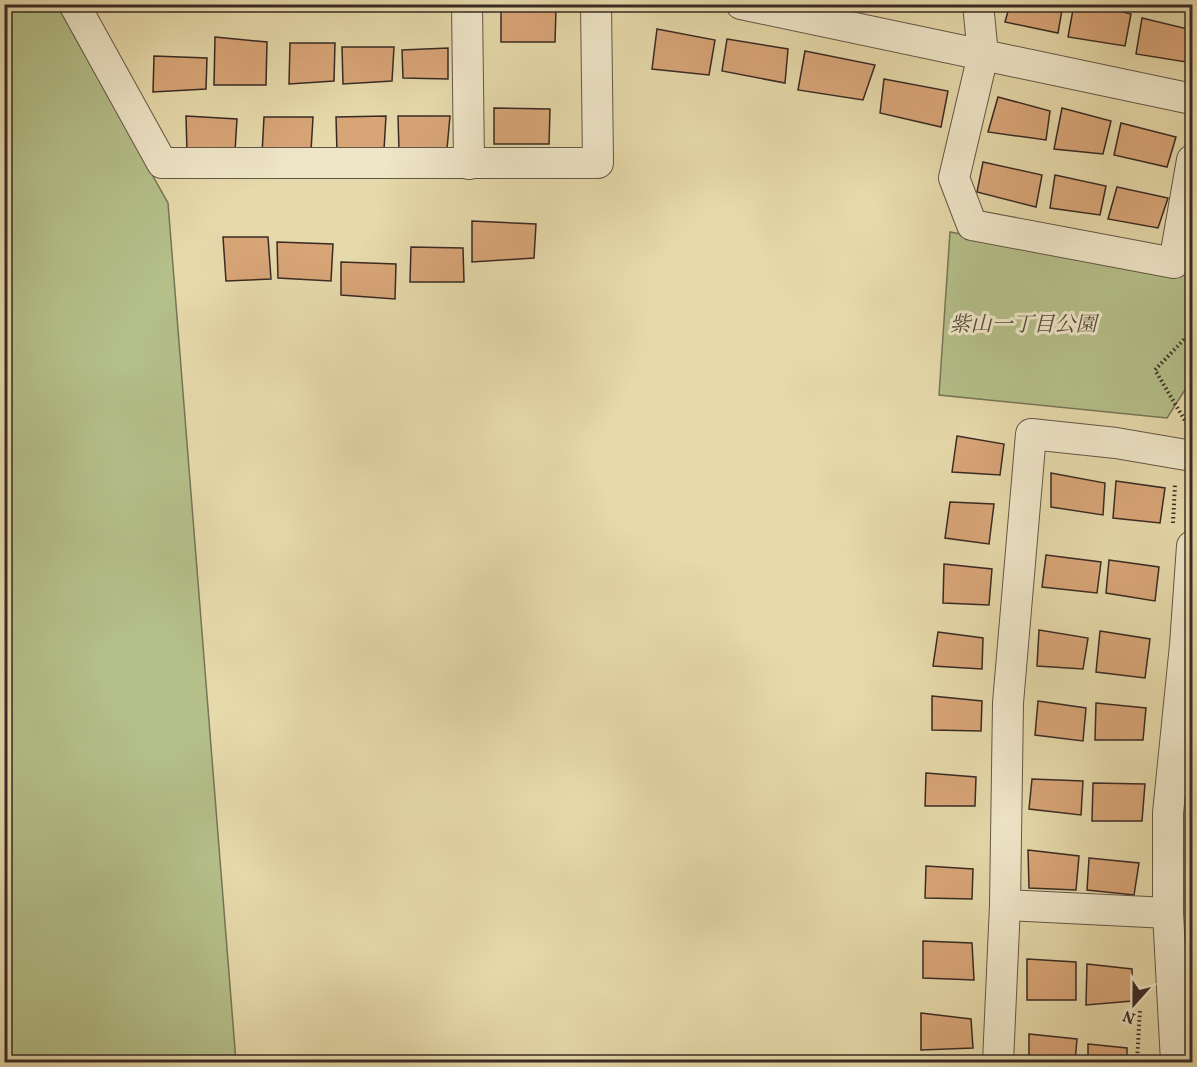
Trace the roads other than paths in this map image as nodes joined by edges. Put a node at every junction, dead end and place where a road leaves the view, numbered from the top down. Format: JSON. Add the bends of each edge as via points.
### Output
{"nodes":[{"id":1,"x":74,"y":4,"type":"edge"},
{"id":2,"x":467,"y":4,"type":"edge"},
{"id":3,"x":596,"y":4,"type":"edge"},
{"id":4,"x":741,"y":4,"type":"edge"},
{"id":5,"x":978,"y":4,"type":"edge"},
{"id":6,"x":983,"y":55,"type":"junction"},
{"id":7,"x":1192,"y":99,"type":"edge"},
{"id":8,"x":1192,"y":160,"type":"edge"},
{"id":9,"x":469,"y":164,"type":"junction"},
{"id":10,"x":1192,"y":456,"type":"edge"},
{"id":11,"x":1182,"y":537,"type":"edge"},
{"id":12,"x":1189,"y":645,"type":"edge"},
{"id":13,"x":1180,"y":815,"type":"edge"},
{"id":14,"x":1005,"y":905,"type":"junction"},
{"id":15,"x":1168,"y":913,"type":"junction"},
{"id":16,"x":1183,"y":1005,"type":"edge"},
{"id":17,"x":998,"y":1062,"type":"edge"},
{"id":18,"x":1176,"y":1062,"type":"edge"}],
"edges":[{"from":1,"to":9,"type":"street","via":[[162,163]]},
{"from":2,"to":9,"type":"street"},
{"from":3,"to":9,"type":"street","via":[[598,163]]},
{"from":4,"to":6,"type":"street"},
{"from":5,"to":6,"type":"street"},
{"from":6,"to":7,"type":"street"},
{"from":6,"to":8,"type":"street","via":[[954,178],[972,225],[1174,263]]},
{"from":10,"to":14,"type":"street","via":[[1116,442],[1031,434],[1008,703]]},
{"from":11,"to":12,"type":"street"},
{"from":12,"to":13,"type":"street"},
{"from":13,"to":15,"type":"street"},
{"from":14,"to":15,"type":"street"},
{"from":14,"to":17,"type":"street"},
{"from":15,"to":16,"type":"street"},
{"from":16,"to":18,"type":"street"}]}
